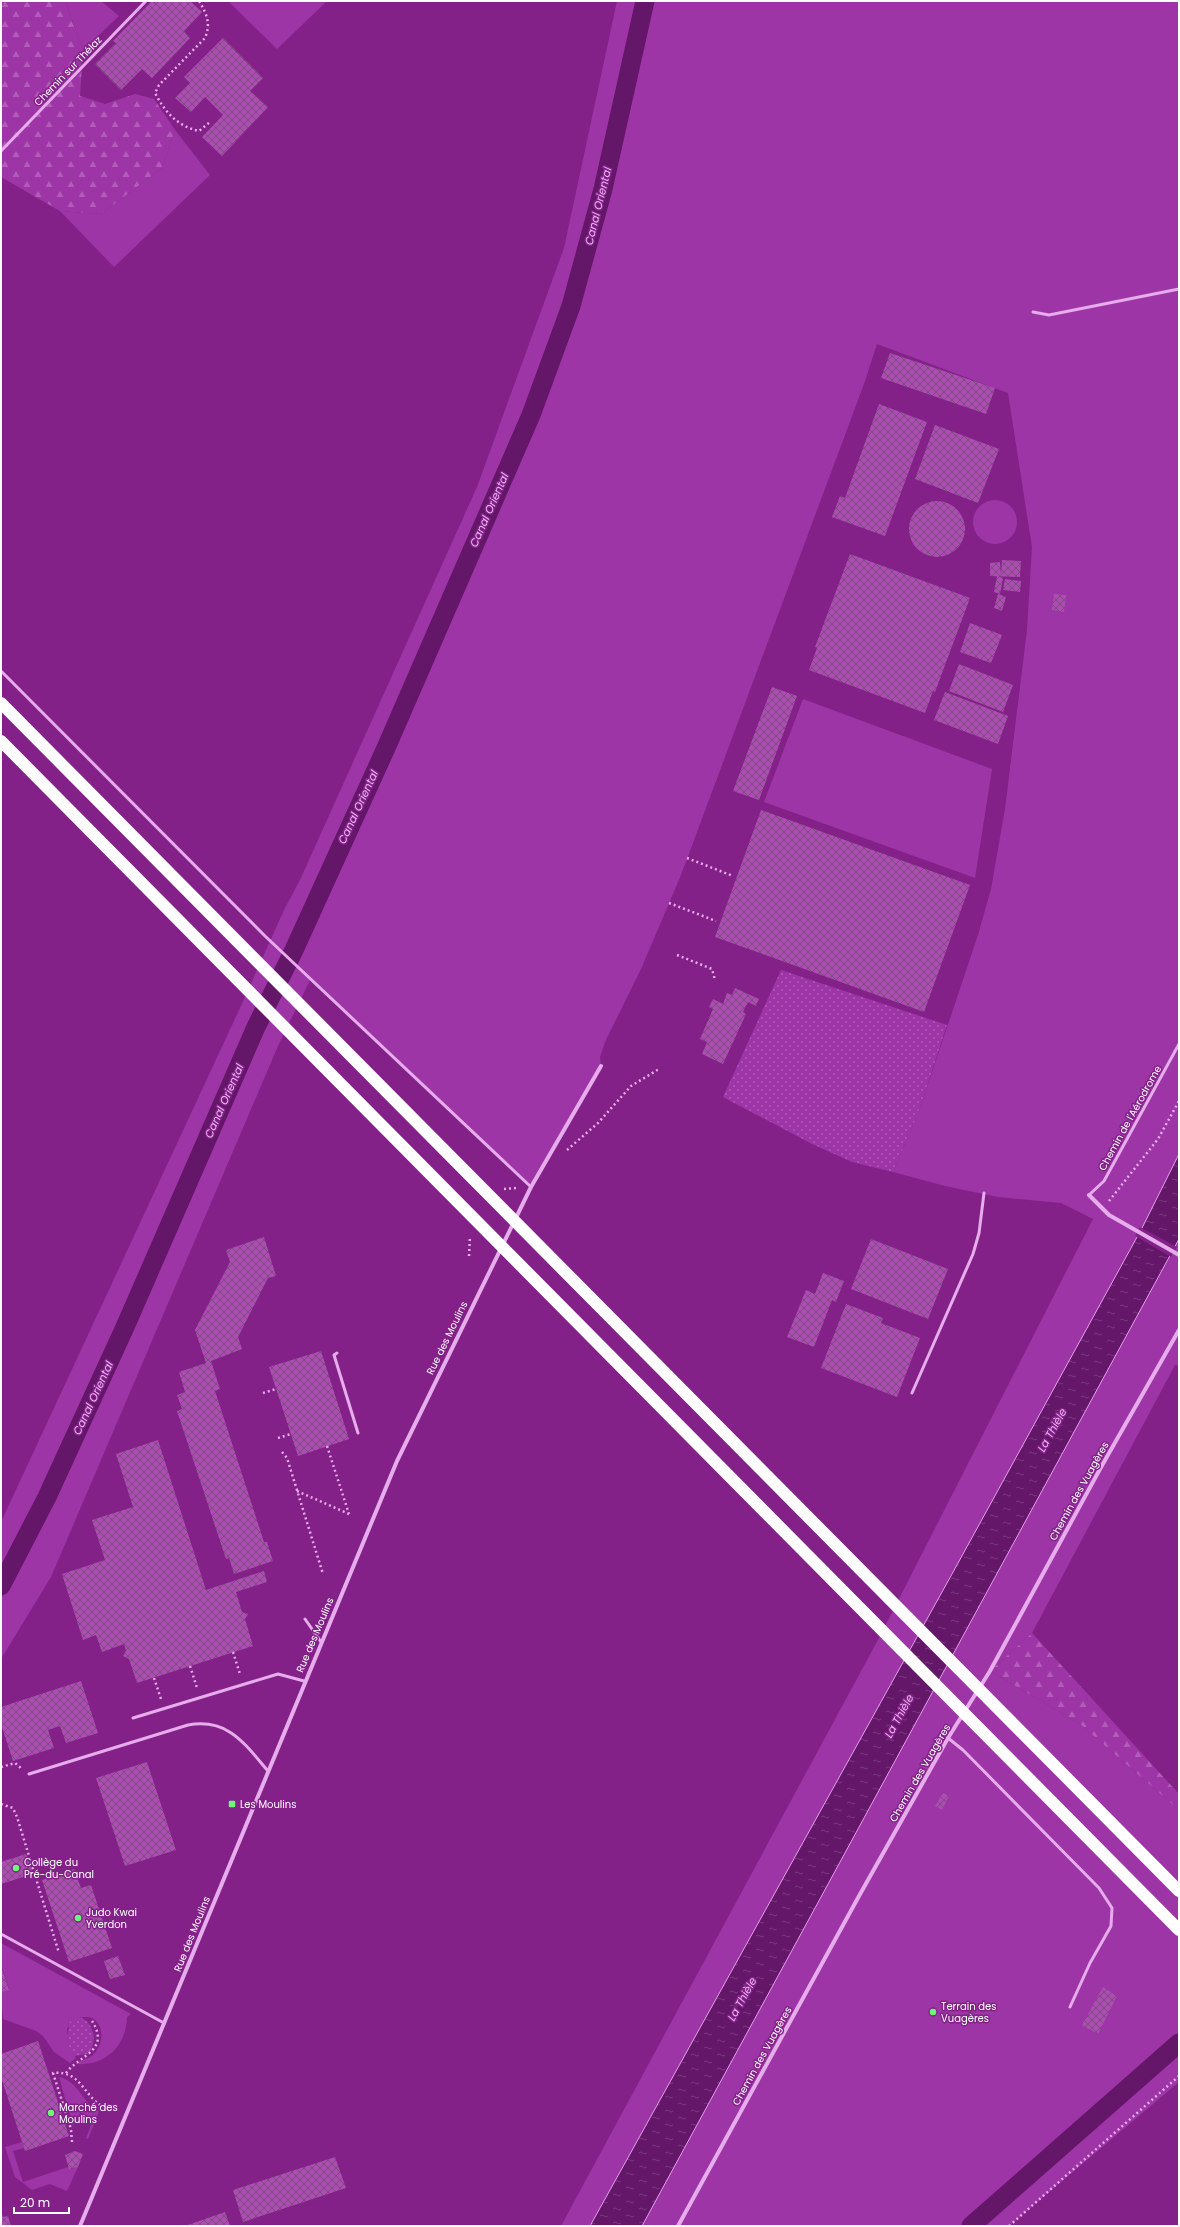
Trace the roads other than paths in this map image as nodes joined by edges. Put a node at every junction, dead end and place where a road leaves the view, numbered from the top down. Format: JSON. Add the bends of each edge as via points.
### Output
{"nodes":[{"id":1,"x":146,"y":1,"type":"edge"},
{"id":2,"x":1,"y":151,"type":"edge"},
{"id":3,"x":1179,"y":289,"type":"edge"},
{"id":4,"x":1033,"y":312,"type":"dead end"},
{"id":5,"x":1,"y":671,"type":"edge"},
{"id":6,"x":1,"y":703,"type":"edge"},
{"id":7,"x":1,"y":741,"type":"edge"},
{"id":8,"x":1179,"y":1044,"type":"edge"},
{"id":9,"x":601,"y":1066,"type":"dead end"},
{"id":10,"x":531,"y":1187,"type":"junction"},
{"id":11,"x":984,"y":1193,"type":"dead end"},
{"id":12,"x":1089,"y":1195,"type":"joint"},
{"id":13,"x":1179,"y":1254,"type":"edge"},
{"id":14,"x":1179,"y":1330,"type":"edge"},
{"id":15,"x":337,"y":1353,"type":"dead end"},
{"id":16,"x":912,"y":1393,"type":"dead end"},
{"id":17,"x":358,"y":1433,"type":"dead end"},
{"id":18,"x":305,"y":1619,"type":"dead end"},
{"id":19,"x":321,"y":1642,"type":"junction"},
{"id":20,"x":304,"y":1681,"type":"junction"},
{"id":21,"x":133,"y":1718,"type":"dead end"},
{"id":22,"x":948,"y":1738,"type":"junction"},
{"id":23,"x":268,"y":1771,"type":"junction"},
{"id":24,"x":29,"y":1774,"type":"road end"},
{"id":25,"x":1179,"y":1892,"type":"edge"},
{"id":26,"x":1179,"y":1930,"type":"edge"},
{"id":27,"x":1,"y":1934,"type":"edge"},
{"id":28,"x":1070,"y":2007,"type":"dead end"},
{"id":29,"x":164,"y":2023,"type":"junction"},
{"id":30,"x":80,"y":2226,"type":"edge"},
{"id":31,"x":678,"y":2226,"type":"edge"}],
"edges":[{"from":1,"to":2,"type":"lane","name":"Chemin sur Thélaz"},
{"from":3,"to":4,"type":"lane","via":[[1049,315]]},
{"from":5,"to":10,"type":"lane","via":[[265,936]]},
{"from":6,"to":25,"type":"highway","bridge":true},
{"from":7,"to":26,"type":"highway","bridge":true},
{"from":8,"to":12,"type":"lane","name":"Chemin de l'Aérodrome","via":[[1104,1181]]},
{"from":9,"to":10,"type":"street","name":"Rue des Moulins"},
{"from":10,"to":19,"type":"street","name":"Rue des Moulins","via":[[397,1461]]},
{"from":11,"to":16,"type":"lane","via":[[979,1233],[973,1254]]},
{"from":12,"to":13,"type":"street","via":[[1109,1216]]},
{"from":14,"to":22,"type":"street","name":"Chemin des Vuagères","via":[[1100,1468],[990,1671]]},
{"from":15,"to":17,"type":"lane","via":[[334,1354]]},
{"from":18,"to":19,"type":"lane"},
{"from":19,"to":20,"type":"street","name":"Rue des Moulins"},
{"from":20,"to":21,"type":"lane","via":[[278,1674]]},
{"from":20,"to":23,"type":"street","name":"Rue des Moulins"},
{"from":22,"to":28,"type":"lane","via":[[963,1750],[1099,1888],[1112,1908],[1111,1926],[1090,1963]]},
{"from":22,"to":31,"type":"street","name":"Chemin des Vuagères"},
{"from":23,"to":24,"type":"lane","via":[[237,1737],[226,1729],[203,1722]]},
{"from":23,"to":29,"type":"street","name":"Rue des Moulins"},
{"from":27,"to":29,"type":"lane"},
{"from":29,"to":30,"type":"street","name":"Rue des Moulins"}]}
